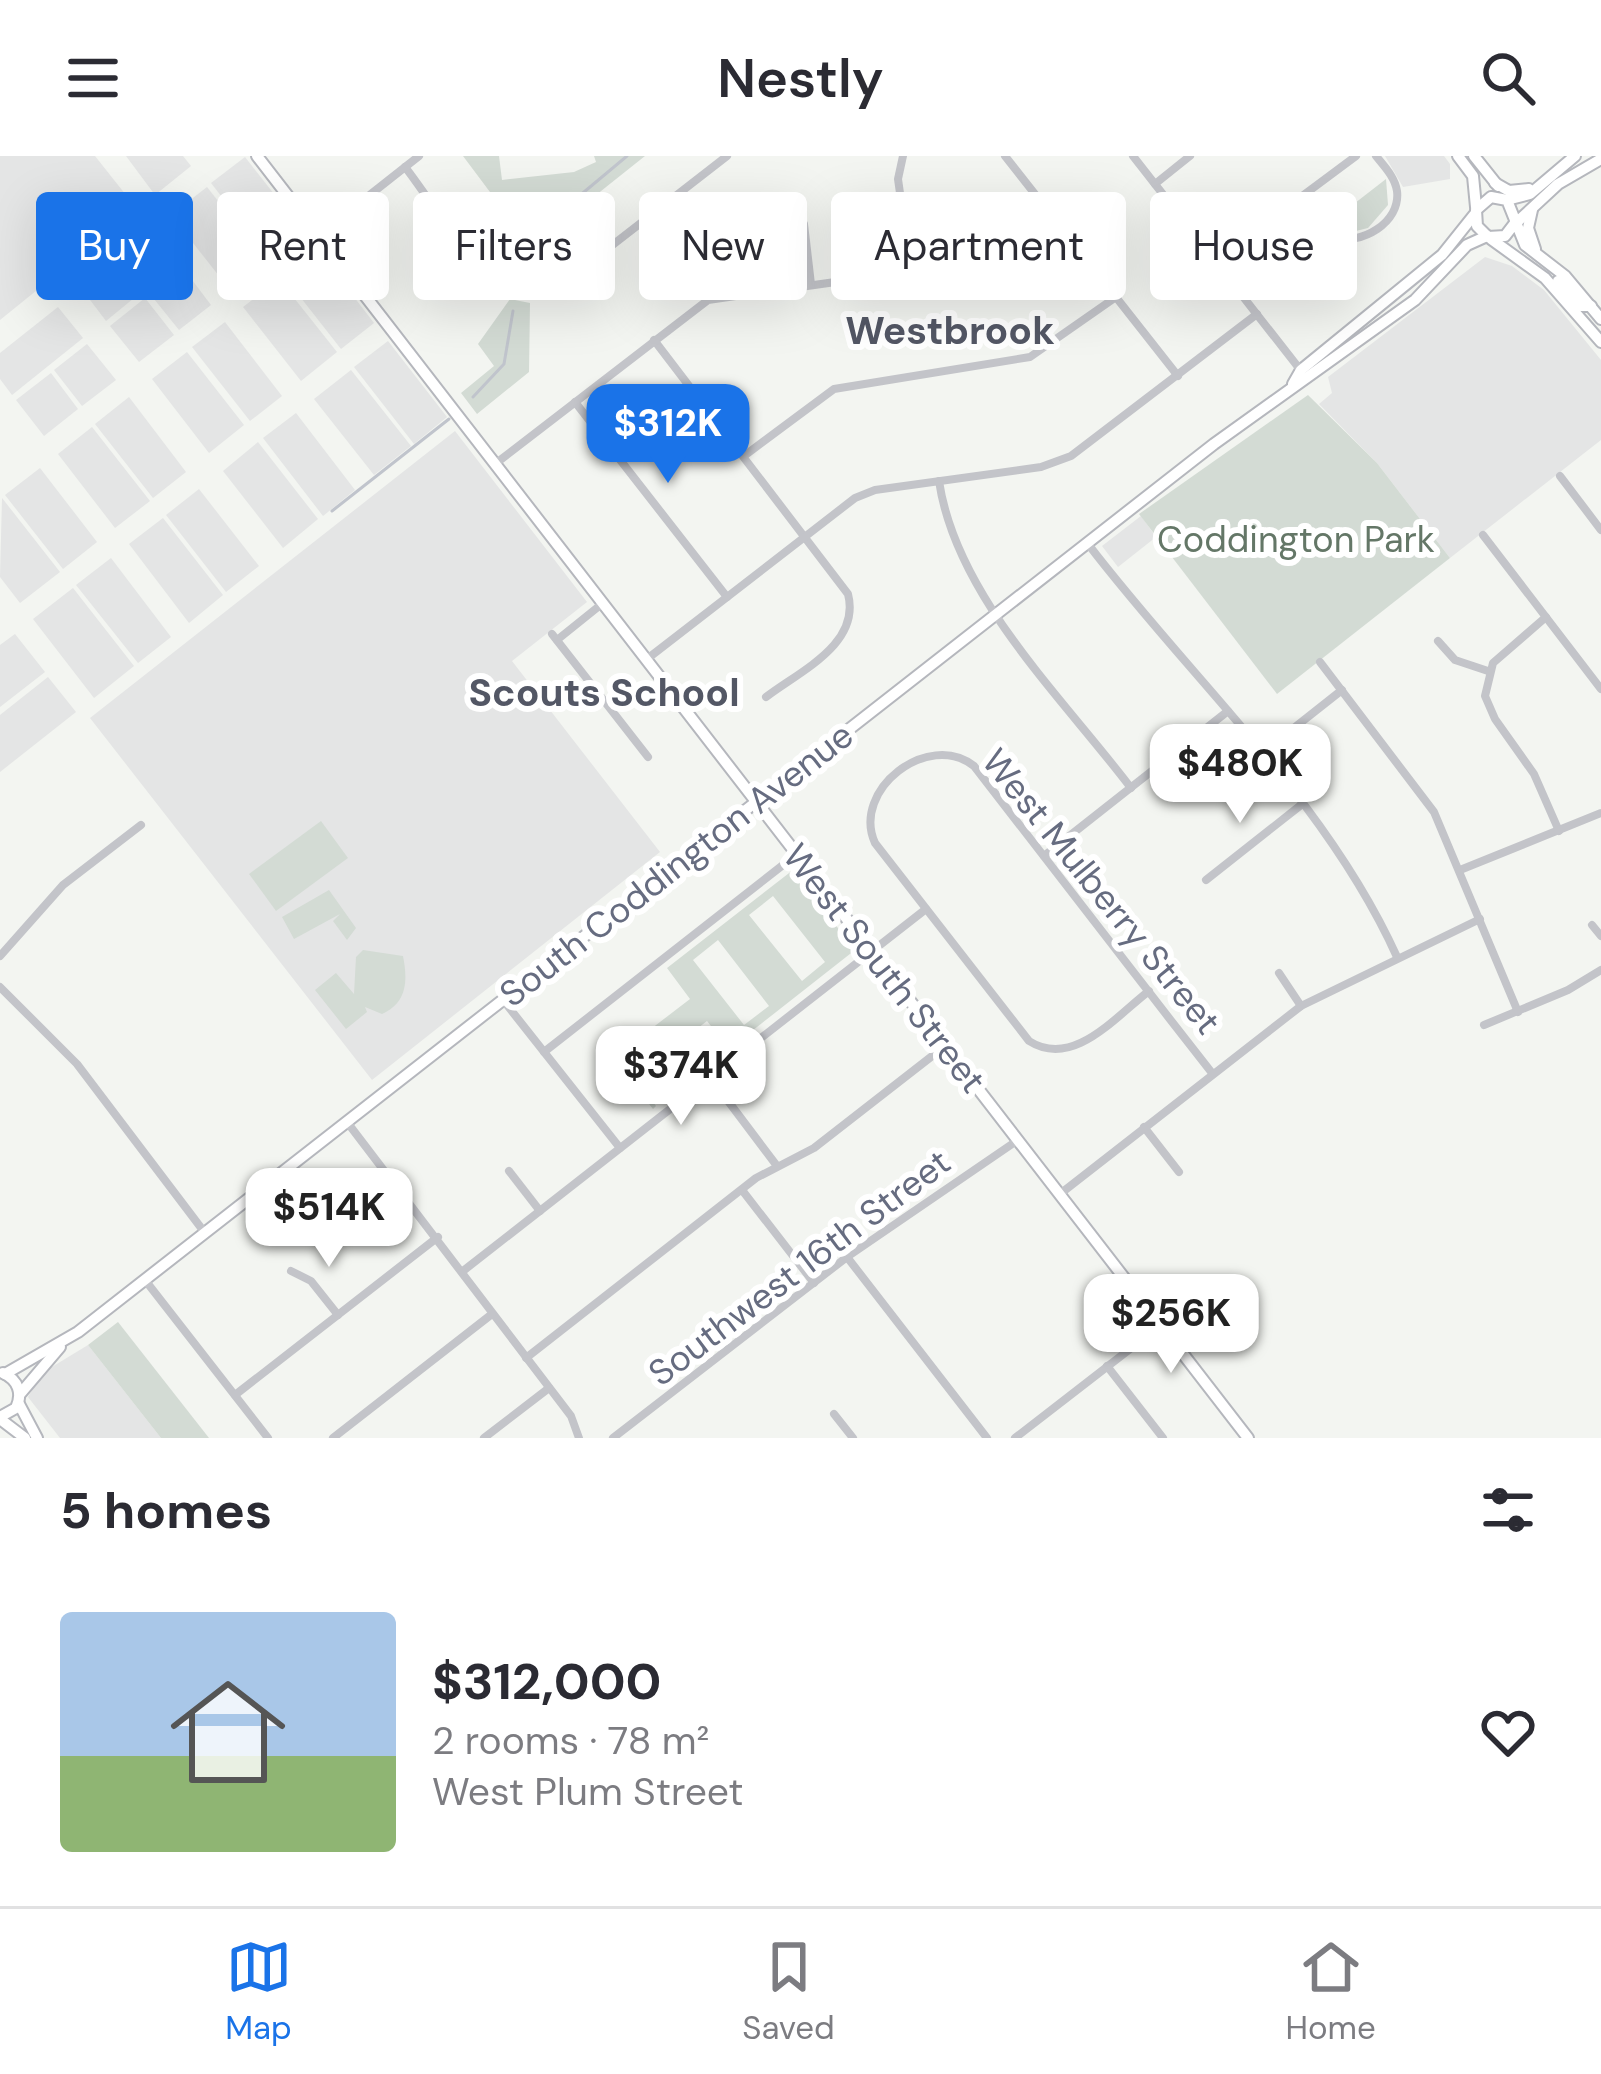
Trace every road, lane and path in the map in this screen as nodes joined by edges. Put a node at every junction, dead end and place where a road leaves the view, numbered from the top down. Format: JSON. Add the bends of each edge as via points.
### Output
{"nodes":[{"id":1,"x":257,"y":156,"type":"edge"},
{"id":2,"x":419,"y":156,"type":"edge"},
{"id":3,"x":727,"y":156,"type":"edge"},
{"id":4,"x":902,"y":156,"type":"edge"},
{"id":5,"x":1006,"y":156,"type":"edge"},
{"id":6,"x":1133,"y":156,"type":"edge"},
{"id":7,"x":1190,"y":156,"type":"edge"},
{"id":8,"x":1356,"y":156,"type":"edge"},
{"id":9,"x":1376,"y":156,"type":"edge"},
{"id":10,"x":1458,"y":156,"type":"edge"},
{"id":11,"x":1474,"y":156,"type":"edge"},
{"id":12,"x":1575,"y":156,"type":"edge"},
{"id":13,"x":1601,"y":159,"type":"edge"},
{"id":14,"x":406,"y":166,"type":"junction"},
{"id":15,"x":1551,"y":173,"type":"junction"},
{"id":16,"x":1495,"y":183,"type":"junction"},
{"id":17,"x":1155,"y":184,"type":"junction"},
{"id":18,"x":285,"y":192,"type":"edge"},
{"id":19,"x":374,"y":192,"type":"edge"},
{"id":20,"x":900,"y":192,"type":"edge"},
{"id":21,"x":1034,"y":192,"type":"edge"},
{"id":22,"x":1161,"y":192,"type":"edge"},
{"id":23,"x":1310,"y":192,"type":"edge"},
{"id":24,"x":1506,"y":200,"type":"junction"},
{"id":25,"x":1533,"y":207,"type":"junction"},
{"id":26,"x":1476,"y":211,"type":"junction"},
{"id":27,"x":1515,"y":223,"type":"junction"},
{"id":28,"x":1488,"y":236,"type":"junction"},
{"id":29,"x":1357,"y":237,"type":"edge"},
{"id":30,"x":1502,"y":248,"type":"junction"},
{"id":31,"x":807,"y":250,"type":"edge"},
{"id":32,"x":1545,"y":260,"type":"junction"},
{"id":33,"x":1454,"y":262,"type":"junction"},
{"id":34,"x":1529,"y":265,"type":"junction"},
{"id":35,"x":831,"y":281,"type":"edge"},
{"id":36,"x":811,"y":284,"type":"junction"},
{"id":37,"x":368,"y":300,"type":"edge"},
{"id":38,"x":1112,"y":300,"type":"edge"},
{"id":39,"x":1118,"y":300,"type":"edge"},
{"id":40,"x":1246,"y":300,"type":"edge"},
{"id":41,"x":1592,"y":306,"type":"junction"},
{"id":42,"x":1257,"y":314,"type":"junction"},
{"id":43,"x":1601,"y":319,"type":"edge"},
{"id":44,"x":1586,"y":325,"type":"junction"},
{"id":45,"x":1601,"y":331,"type":"edge"},
{"id":46,"x":654,"y":340,"type":"junction"},
{"id":47,"x":1601,"y":342,"type":"edge"},
{"id":48,"x":1305,"y":375,"type":"junction"},
{"id":49,"x":1178,"y":376,"type":"junction"},
{"id":50,"x":575,"y":401,"type":"junction"},
{"id":51,"x":744,"y":456,"type":"junction"},
{"id":52,"x":495,"y":464,"type":"junction"},
{"id":53,"x":1560,"y":476,"type":"dead end"},
{"id":54,"x":939,"y":481,"type":"junction"},
{"id":55,"x":1601,"y":530,"type":"edge"},
{"id":56,"x":1483,"y":535,"type":"dead end"},
{"id":57,"x":806,"y":536,"type":"junction"},
{"id":58,"x":1087,"y":543,"type":"junction"},
{"id":59,"x":727,"y":598,"type":"junction"},
{"id":60,"x":603,"y":603,"type":"junction"},
{"id":61,"x":997,"y":613,"type":"junction"},
{"id":62,"x":1546,"y":617,"type":"junction"},
{"id":63,"x":1438,"y":641,"type":"dead end"},
{"id":64,"x":647,"y":660,"type":"junction"},
{"id":65,"x":1320,"y":662,"type":"dead end"},
{"id":66,"x":1488,"y":671,"type":"junction"},
{"id":67,"x":1601,"y":689,"type":"edge"},
{"id":68,"x":1342,"y":690,"type":"junction"},
{"id":69,"x":766,"y":697,"type":"dead end"},
{"id":70,"x":1228,"y":711,"type":"junction"},
{"id":71,"x":1261,"y":754,"type":"junction"},
{"id":72,"x":648,"y":758,"type":"dead end"},
{"id":73,"x":1131,"y":788,"type":"junction"},
{"id":74,"x":756,"y":801,"type":"junction"},
{"id":75,"x":1301,"y":806,"type":"junction"},
{"id":76,"x":1601,"y":813,"type":"edge"},
{"id":77,"x":141,"y":825,"type":"dead end"},
{"id":78,"x":1559,"y":831,"type":"junction"},
{"id":79,"x":797,"y":854,"type":"junction"},
{"id":80,"x":1044,"y":856,"type":"junction"},
{"id":81,"x":1460,"y":870,"type":"junction"},
{"id":82,"x":1206,"y":880,"type":"dead end"},
{"id":83,"x":926,"y":909,"type":"junction"},
{"id":84,"x":1480,"y":919,"type":"junction"},
{"id":85,"x":1592,"y":925,"type":"dead end"},
{"id":86,"x":1601,"y":937,"type":"edge"},
{"id":87,"x":872,"y":951,"type":"junction"},
{"id":88,"x":0,"y":956,"type":"edge"},
{"id":89,"x":1397,"y":957,"type":"junction"},
{"id":90,"x":1601,"y":970,"type":"edge"},
{"id":91,"x":1279,"y":973,"type":"dead end"},
{"id":92,"x":0,"y":987,"type":"edge"},
{"id":93,"x":1149,"y":991,"type":"junction"},
{"id":94,"x":503,"y":1000,"type":"junction"},
{"id":95,"x":1301,"y":1006,"type":"junction"},
{"id":96,"x":1518,"y":1012,"type":"junction"},
{"id":97,"x":1484,"y":1025,"type":"dead end"},
{"id":98,"x":945,"y":1046,"type":"junction"},
{"id":99,"x":544,"y":1052,"type":"junction"},
{"id":100,"x":1212,"y":1073,"type":"junction"},
{"id":101,"x":710,"y":1078,"type":"junction"},
{"id":102,"x":347,"y":1122,"type":"junction"},
{"id":103,"x":1144,"y":1127,"type":"junction"},
{"id":104,"x":1018,"y":1140,"type":"junction"},
{"id":105,"x":620,"y":1148,"type":"junction"},
{"id":106,"x":777,"y":1166,"type":"junction"},
{"id":107,"x":509,"y":1171,"type":"dead end"},
{"id":108,"x":1179,"y":1172,"type":"dead end"},
{"id":109,"x":742,"y":1190,"type":"junction"},
{"id":110,"x":1060,"y":1194,"type":"junction"},
{"id":111,"x":540,"y":1211,"type":"junction"},
{"id":112,"x":205,"y":1233,"type":"junction"},
{"id":113,"x":438,"y":1237,"type":"junction"},
{"id":114,"x":847,"y":1257,"type":"junction"},
{"id":115,"x":291,"y":1270,"type":"dead end"},
{"id":116,"x":463,"y":1271,"type":"junction"},
{"id":117,"x":145,"y":1280,"type":"junction"},
{"id":118,"x":814,"y":1283,"type":"junction"},
{"id":119,"x":492,"y":1314,"type":"junction"},
{"id":120,"x":338,"y":1315,"type":"junction"},
{"id":121,"x":1161,"y":1325,"type":"junction"},
{"id":122,"x":61,"y":1345,"type":"junction"},
{"id":123,"x":526,"y":1358,"type":"junction"},
{"id":124,"x":1107,"y":1366,"type":"junction"},
{"id":125,"x":3,"y":1373,"type":"edge"},
{"id":126,"x":549,"y":1388,"type":"junction"},
{"id":127,"x":235,"y":1395,"type":"junction"},
{"id":128,"x":20,"y":1398,"type":"junction"},
{"id":129,"x":834,"y":1414,"type":"dead end"},
{"id":130,"x":0,"y":1418,"type":"edge"},
{"id":131,"x":25,"y":1438,"type":"edge"},
{"id":132,"x":37,"y":1438,"type":"edge"},
{"id":133,"x":268,"y":1438,"type":"edge"},
{"id":134,"x":333,"y":1438,"type":"edge"},
{"id":135,"x":484,"y":1438,"type":"edge"},
{"id":136,"x":579,"y":1438,"type":"edge"},
{"id":137,"x":613,"y":1438,"type":"edge"},
{"id":138,"x":853,"y":1438,"type":"edge"},
{"id":139,"x":987,"y":1438,"type":"edge"},
{"id":140,"x":1015,"y":1438,"type":"edge"},
{"id":141,"x":1162,"y":1438,"type":"edge"},
{"id":142,"x":1249,"y":1438,"type":"edge"}],
"edges":[{"from":1,"to":18,"type":"main road","name":"West South Street"},
{"from":2,"to":14,"type":"street"},
{"from":3,"to":14,"type":"street","via":[[561,285],[524,293],[496,280]]},
{"from":4,"to":20,"type":"street"},
{"from":5,"to":21,"type":"street"},
{"from":6,"to":17,"type":"street"},
{"from":7,"to":17,"type":"street"},
{"from":8,"to":23,"type":"street"},
{"from":9,"to":29,"type":"street","via":[[1397,200],[1390,216]]},
{"from":10,"to":26,"type":"main road","via":[[1473,176]]},
{"from":11,"to":16,"type":"main road"},
{"from":12,"to":15,"type":"main road"},
{"from":13,"to":25,"type":"main road"},
{"from":14,"to":19,"type":"street"},
{"from":15,"to":16,"type":"main road","via":[[1522,191]]},
{"from":15,"to":24,"type":"main road","via":[[1530,194]]},
{"from":16,"to":24,"type":"main road"},
{"from":17,"to":22,"type":"street"},
{"from":24,"to":26,"type":"main road","via":[[1491,197]]},
{"from":24,"to":27,"type":"main road"},
{"from":25,"to":27,"type":"main road"},
{"from":25,"to":32,"type":"main road","via":[[1529,239]]},
{"from":26,"to":28,"type":"main road"},
{"from":26,"to":48,"type":"main road","name":"South Coddington Avenue","via":[[1442,256]]},
{"from":27,"to":28,"type":"main road","via":[[1505,236]]},
{"from":27,"to":32,"type":"main road","via":[[1525,245]]},
{"from":28,"to":30,"type":"main road"},
{"from":28,"to":33,"type":"main road","name":"South Coddington Avenue"},
{"from":30,"to":33,"type":"main road","via":[[1470,250]]},
{"from":30,"to":34,"type":"main road"},
{"from":31,"to":36,"type":"street"},
{"from":32,"to":41,"type":"main road"},
{"from":33,"to":48,"type":"main road","name":"South Coddington Avenue","via":[[1415,300]]},
{"from":34,"to":41,"type":"main road","via":[[1581,306]]},
{"from":34,"to":44,"type":"main road"},
{"from":35,"to":36,"type":"street"},
{"from":36,"to":46,"type":"street","via":[[708,300]]},
{"from":37,"to":52,"type":"main road","name":"West South Street"},
{"from":38,"to":51,"type":"street","via":[[1030,357],[834,389]]},
{"from":39,"to":49,"type":"street"},
{"from":40,"to":42,"type":"street"},
{"from":41,"to":43,"type":"main road"},
{"from":42,"to":48,"type":"street"},
{"from":42,"to":49,"type":"street"},
{"from":44,"to":45,"type":"main road"},
{"from":44,"to":47,"type":"main road"},
{"from":46,"to":50,"type":"street"},
{"from":46,"to":51,"type":"street"},
{"from":48,"to":58,"type":"main road","name":"South Coddington Avenue"},
{"from":49,"to":54,"type":"street","via":[[1071,456]]},
{"from":50,"to":52,"type":"street"},
{"from":50,"to":59,"type":"street"},
{"from":51,"to":57,"type":"street"},
{"from":52,"to":60,"type":"main road","name":"West South Street"},
{"from":53,"to":55,"type":"street"},
{"from":54,"to":57,"type":"street","via":[[866,493]]},
{"from":54,"to":61,"type":"street","via":[[956,548]]},
{"from":56,"to":62,"type":"street"},
{"from":57,"to":59,"type":"street"},
{"from":57,"to":69,"type":"street","via":[[854,612],[834,646]]},
{"from":58,"to":61,"type":"main road","name":"South Coddington Avenue"},
{"from":58,"to":70,"type":"street"},
{"from":59,"to":64,"type":"street"},
{"from":60,"to":64,"type":"main road","name":"West South Street"},
{"from":60,"to":72,"type":"street","via":[[555,637]]},
{"from":61,"to":73,"type":"street"},
{"from":61,"to":74,"type":"main road","name":"South Coddington Avenue"},
{"from":62,"to":66,"type":"street"},
{"from":62,"to":67,"type":"street"},
{"from":63,"to":66,"type":"street","via":[[1455,660]]},
{"from":64,"to":74,"type":"main road","name":"West South Street"},
{"from":65,"to":68,"type":"street"},
{"from":66,"to":78,"type":"street","via":[[1488,707],[1534,774]]},
{"from":68,"to":71,"type":"street"},
{"from":68,"to":81,"type":"street","via":[[1434,812]]},
{"from":70,"to":71,"type":"street"},
{"from":70,"to":73,"type":"street"},
{"from":71,"to":75,"type":"street"},
{"from":73,"to":80,"type":"street"},
{"from":74,"to":79,"type":"main road","name":"West South Street"},
{"from":74,"to":94,"type":"main road","name":"South Coddington Avenue"},
{"from":75,"to":82,"type":"street"},
{"from":75,"to":89,"type":"street","via":[[1366,893]]},
{"from":76,"to":78,"type":"street"},
{"from":77,"to":88,"type":"street","via":[[52,896]]},
{"from":78,"to":81,"type":"street"},
{"from":79,"to":87,"type":"main road","name":"West South Street"},
{"from":79,"to":99,"type":"street"},
{"from":80,"to":83,"type":"street","name":"West Mulberry Street","via":[[974,766],[944,752],[917,759],[882,787],[868,820],[874,843]]},
{"from":80,"to":93,"type":"street","name":"West Mulberry Street"},
{"from":81,"to":84,"type":"street"},
{"from":83,"to":87,"type":"street"},
{"from":83,"to":93,"type":"street","via":[[1022,1034],[1047,1050],[1081,1044]]},
{"from":84,"to":89,"type":"street"},
{"from":84,"to":96,"type":"street"},
{"from":85,"to":86,"type":"street"},
{"from":87,"to":98,"type":"main road","name":"West South Street"},
{"from":87,"to":101,"type":"street"},
{"from":89,"to":95,"type":"street"},
{"from":90,"to":96,"type":"street"},
{"from":91,"to":95,"type":"street"},
{"from":92,"to":112,"type":"street","via":[[76,1064]]},
{"from":93,"to":100,"type":"street","name":"West Mulberry Street"},
{"from":94,"to":99,"type":"street"},
{"from":94,"to":102,"type":"main road","name":"South Coddington Avenue"},
{"from":95,"to":100,"type":"street"},
{"from":96,"to":97,"type":"street"},
{"from":98,"to":104,"type":"main road","name":"West South Street"},
{"from":98,"to":106,"type":"street","via":[[814,1148]]},
{"from":99,"to":105,"type":"street"},
{"from":100,"to":103,"type":"street"},
{"from":101,"to":105,"type":"street"},
{"from":101,"to":106,"type":"street"},
{"from":102,"to":112,"type":"main road","name":"South Coddington Avenue"},
{"from":102,"to":113,"type":"street"},
{"from":103,"to":108,"type":"street"},
{"from":103,"to":110,"type":"street"},
{"from":104,"to":110,"type":"main road","name":"West South Street"},
{"from":104,"to":114,"type":"street","name":"Southwest 16th Street"},
{"from":105,"to":111,"type":"street"},
{"from":106,"to":109,"type":"street"},
{"from":107,"to":111,"type":"street"},
{"from":109,"to":118,"type":"street"},
{"from":109,"to":123,"type":"street"},
{"from":110,"to":121,"type":"main road","name":"West South Street"},
{"from":111,"to":116,"type":"street"},
{"from":112,"to":117,"type":"main road","name":"South Coddington Avenue"},
{"from":113,"to":116,"type":"street"},
{"from":113,"to":120,"type":"street"},
{"from":114,"to":118,"type":"street","name":"Southwest 16th Street"},
{"from":114,"to":139,"type":"street"},
{"from":115,"to":120,"type":"street"},
{"from":116,"to":119,"type":"street"},
{"from":117,"to":122,"type":"main road","name":"South Coddington Avenue"},
{"from":117,"to":127,"type":"street"},
{"from":118,"to":137,"type":"street","name":"Southwest 16th Street"},
{"from":119,"to":123,"type":"street"},
{"from":119,"to":134,"type":"street"},
{"from":120,"to":127,"type":"street"},
{"from":121,"to":124,"type":"street"},
{"from":121,"to":142,"type":"main road","name":"West South Street"},
{"from":122,"to":125,"type":"main road","name":"South Coddington Avenue"},
{"from":122,"to":128,"type":"main road","name":"South Coddington Avenue"},
{"from":123,"to":126,"type":"street"},
{"from":124,"to":140,"type":"street"},
{"from":124,"to":141,"type":"street"},
{"from":125,"to":128,"type":"main road"},
{"from":126,"to":135,"type":"street"},
{"from":126,"to":136,"type":"street"},
{"from":127,"to":133,"type":"street"},
{"from":128,"to":130,"type":"main road","name":"South Coddington Avenue"},
{"from":128,"to":132,"type":"main road"},
{"from":129,"to":138,"type":"street"},
{"from":130,"to":131,"type":"main road"}]}
